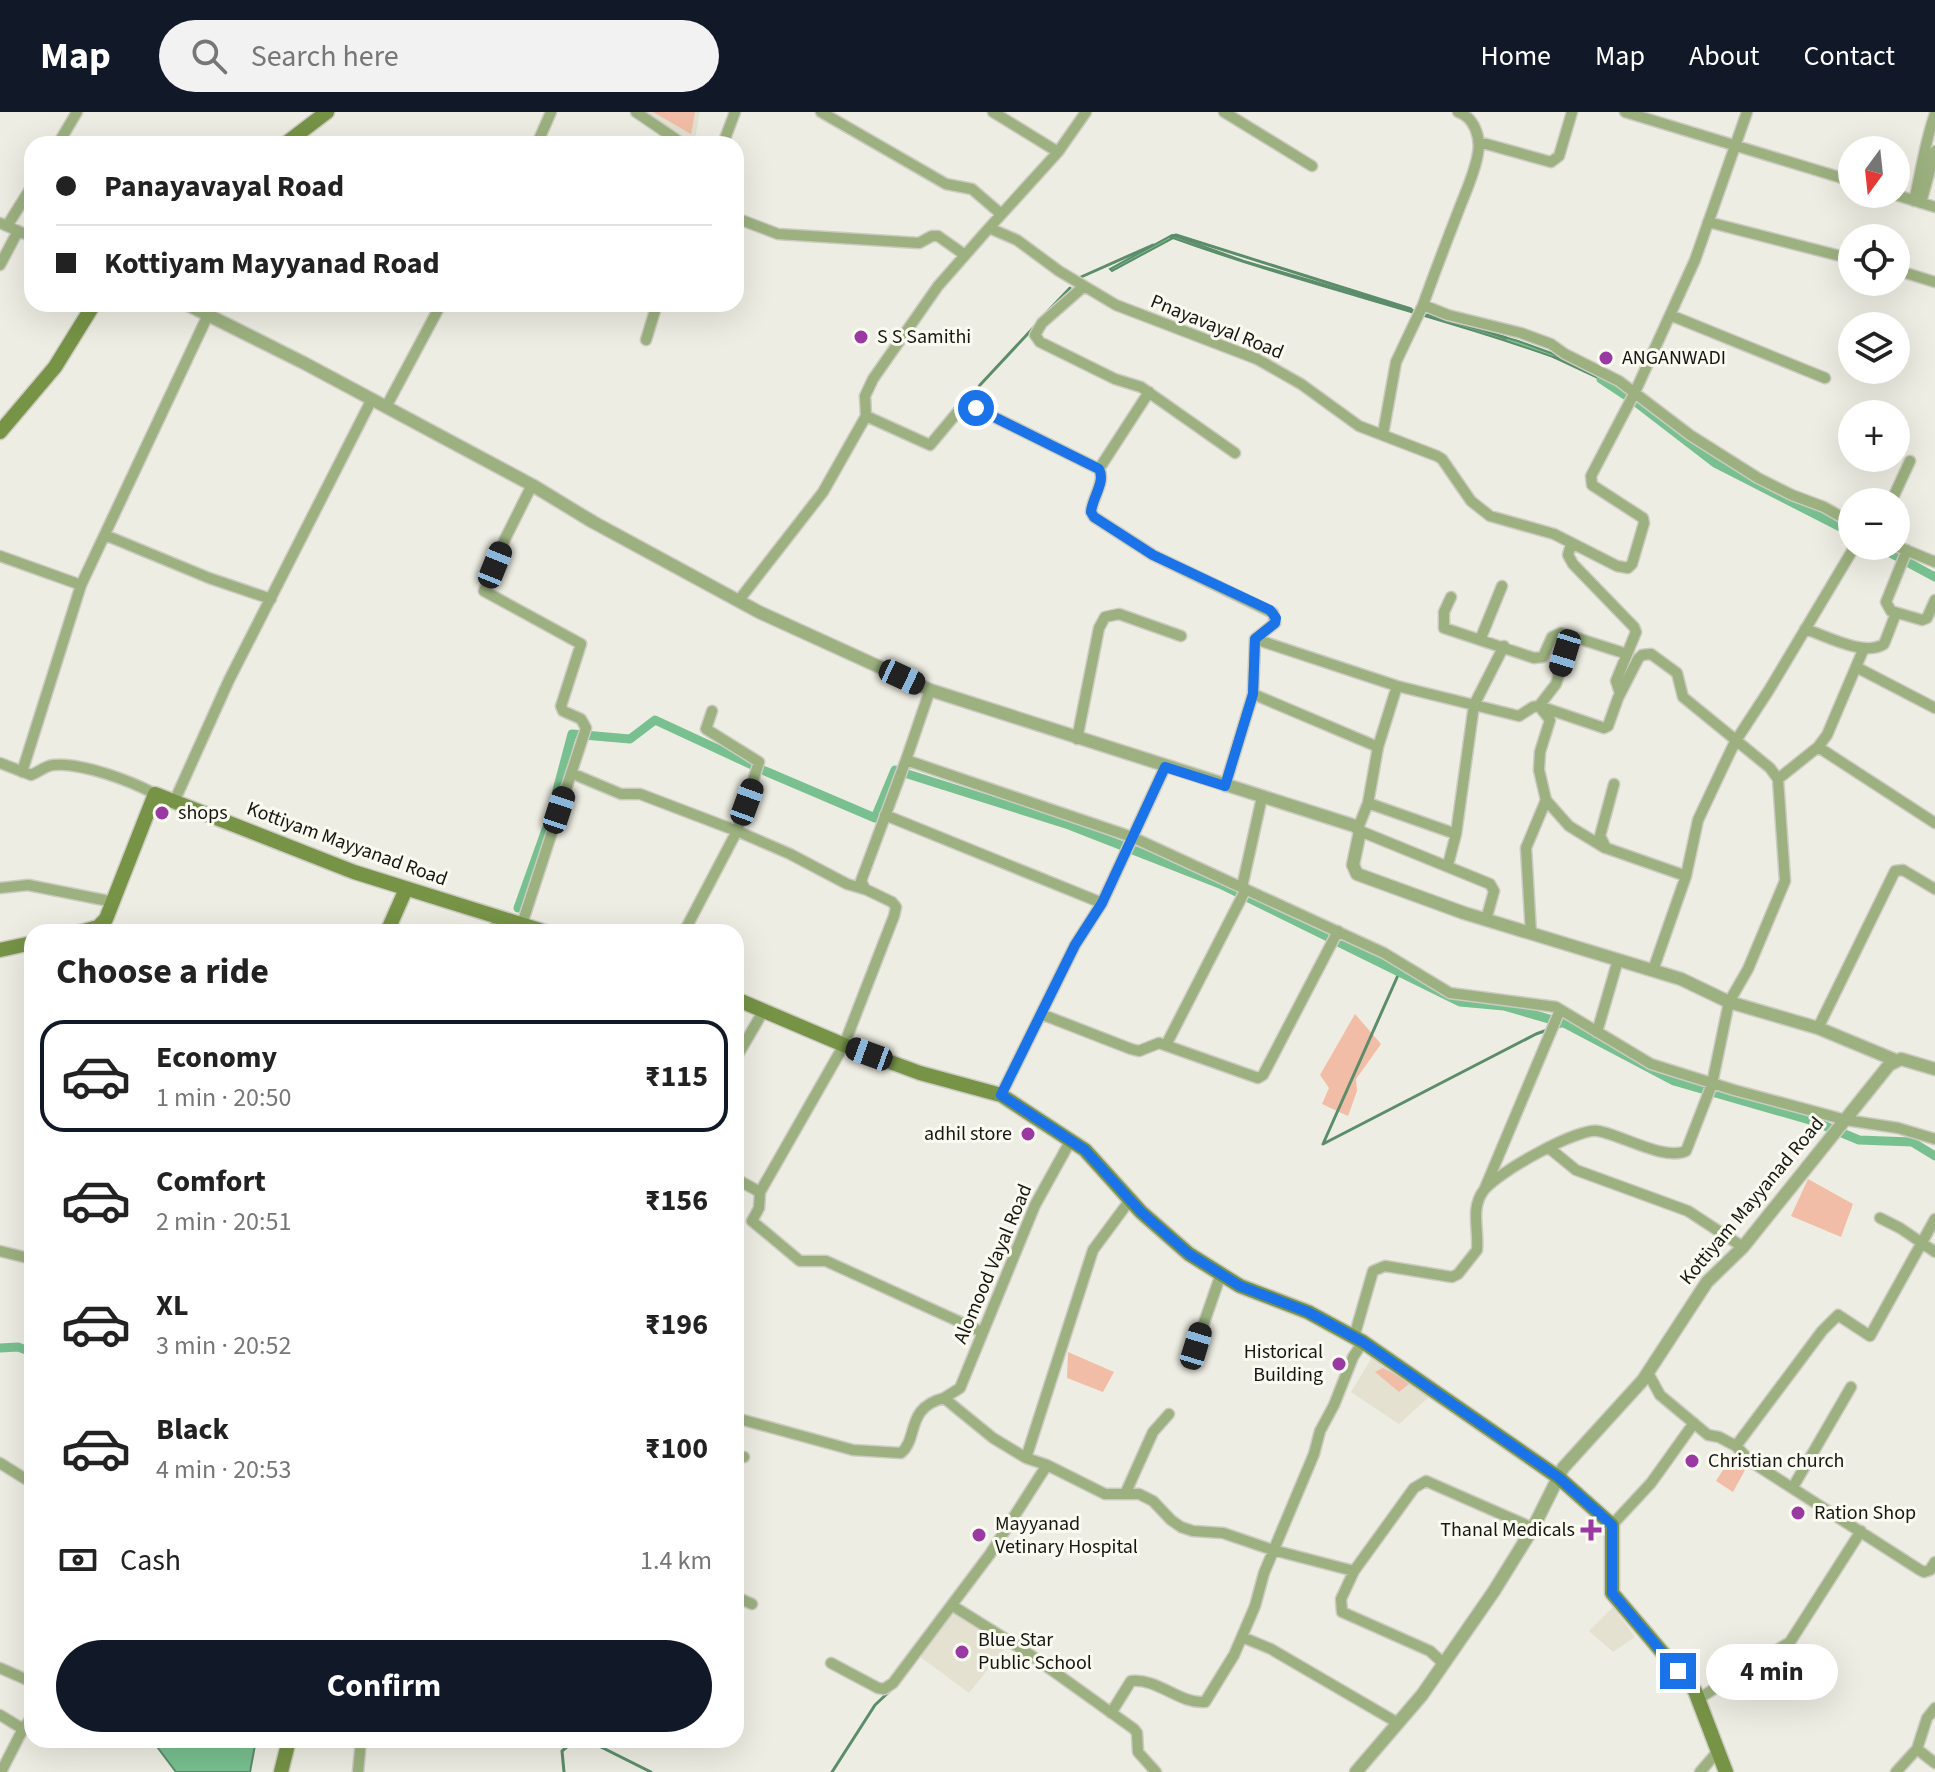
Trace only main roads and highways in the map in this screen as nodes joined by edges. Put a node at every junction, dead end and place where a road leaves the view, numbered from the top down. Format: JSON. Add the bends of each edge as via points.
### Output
{"nodes":[{"id":1,"x":327,"y":112,"type":"edge"},
{"id":2,"x":296,"y":136,"type":"edge"},
{"id":3,"x":89,"y":312,"type":"edge"},
{"id":4,"x":0,"y":432,"type":"edge"},
{"id":5,"x":406,"y":889,"type":"junction"},
{"id":6,"x":101,"y":924,"type":"edge"},
{"id":7,"x":391,"y":924,"type":"edge"},
{"id":8,"x":522,"y":924,"type":"edge"},
{"id":9,"x":24,"y":945,"type":"edge"},
{"id":10,"x":0,"y":950,"type":"edge"},
{"id":11,"x":744,"y":1002,"type":"edge"},
{"id":12,"x":287,"y":1748,"type":"edge"},
{"id":13,"x":281,"y":1772,"type":"edge"},
{"id":14,"x":1726,"y":1772,"type":"edge"}],
"edges":[{"from":1,"to":2,"type":"main road"},
{"from":3,"to":4,"type":"main road","via":[[55,367]]},
{"from":5,"to":6,"type":"main road","name":"Kottiyam Mayyanad Road","via":[[155,794]]},
{"from":5,"to":7,"type":"main road"},
{"from":5,"to":8,"type":"main road","name":"Kottiyam Mayyanad Road"},
{"from":9,"to":10,"type":"main road"},
{"from":11,"to":14,"type":"main road","via":[[920,1073],[1001,1095],[1085,1150],[1169,1238],[1221,1274],[1358,1339],[1558,1477],[1612,1525],[1612,1593],[1695,1691]]},
{"from":12,"to":13,"type":"main road"}]}
